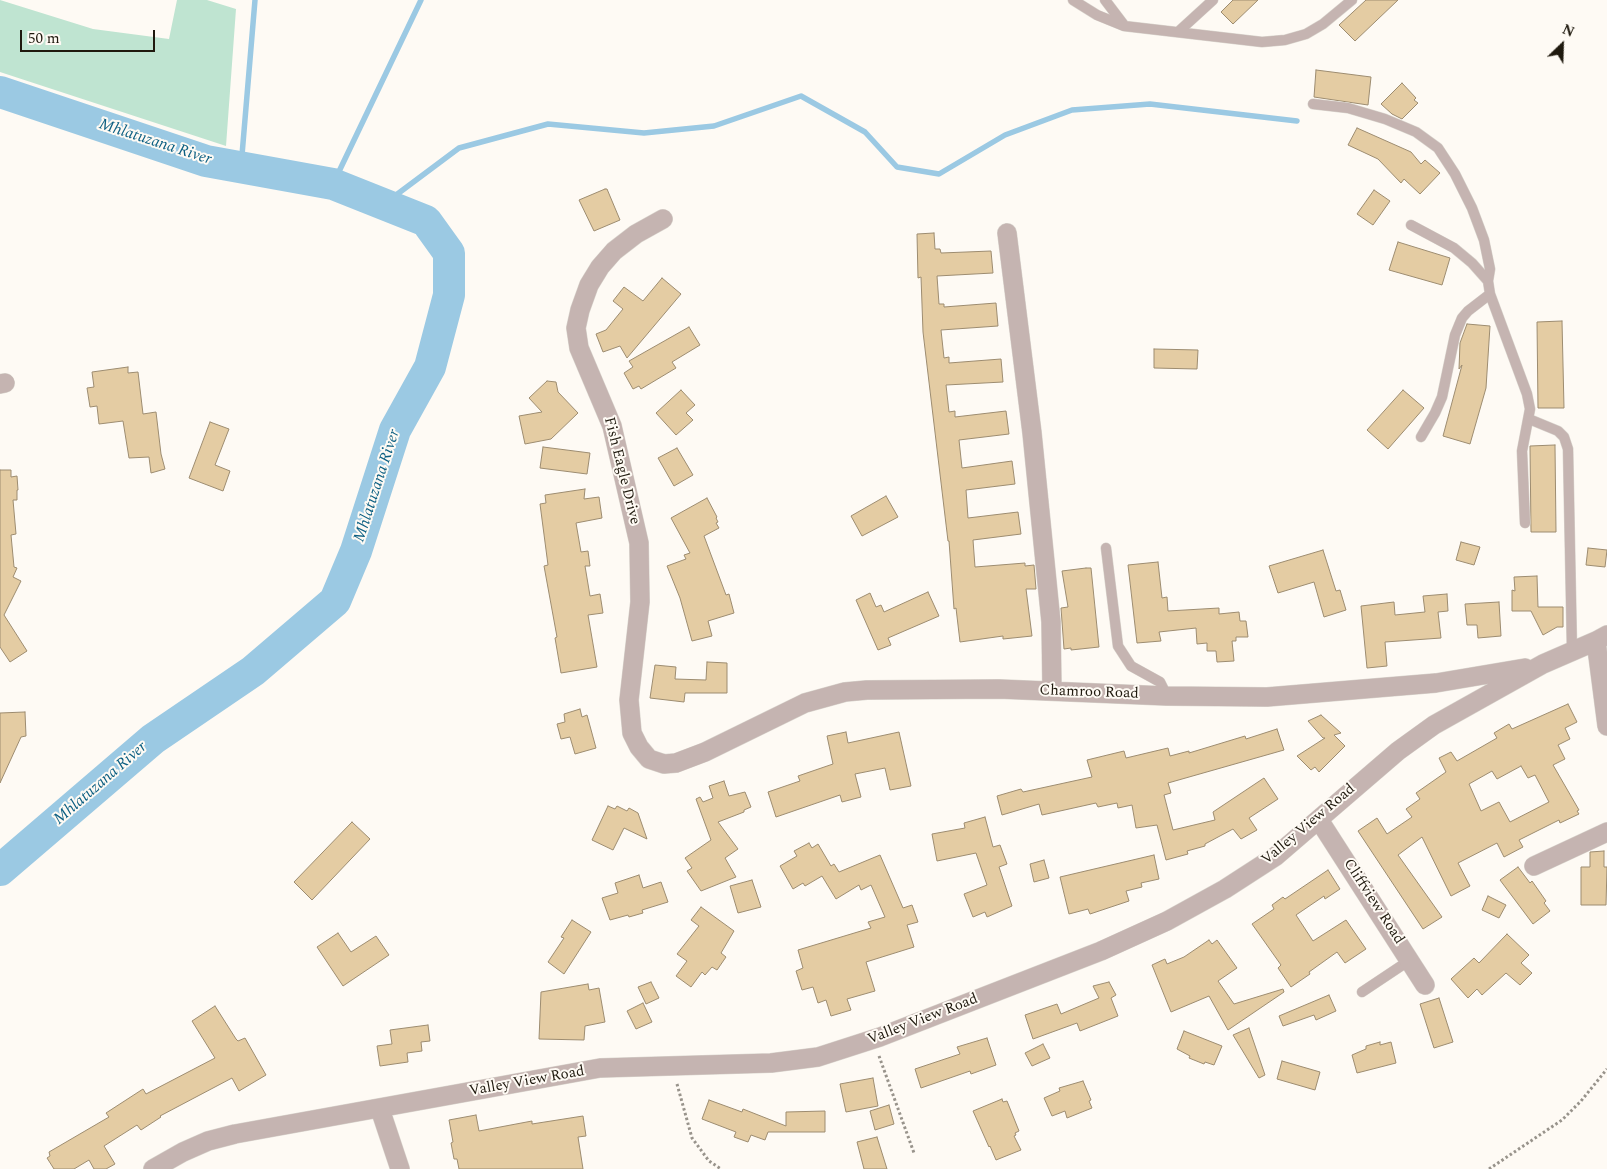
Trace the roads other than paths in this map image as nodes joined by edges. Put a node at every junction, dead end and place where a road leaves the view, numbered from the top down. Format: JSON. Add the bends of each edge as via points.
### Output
{"nodes":[{"id":1,"x":1073,"y":0,"type":"edge"},
{"id":2,"x":1105,"y":0,"type":"edge"},
{"id":3,"x":1213,"y":0,"type":"edge"},
{"id":4,"x":1352,"y":0,"type":"edge"},
{"id":5,"x":1124,"y":26,"type":"junction"},
{"id":6,"x":1178,"y":32,"type":"junction"},
{"id":7,"x":1313,"y":104,"type":"dead end"},
{"id":8,"x":663,"y":219,"type":"dead end"},
{"id":9,"x":1411,"y":225,"type":"dead end"},
{"id":10,"x":1007,"y":233,"type":"dead end"},
{"id":11,"x":1488,"y":281,"type":"junction"},
{"id":12,"x":1490,"y":294,"type":"junction"},
{"id":13,"x":1529,"y":418,"type":"junction"},
{"id":14,"x":1421,"y":437,"type":"dead end"},
{"id":15,"x":1524,"y":523,"type":"dead end"},
{"id":16,"x":1106,"y":548,"type":"dead end"},
{"id":17,"x":1602,"y":638,"type":"edge"},
{"id":18,"x":1572,"y":652,"type":"junction"},
{"id":19,"x":1543,"y":664,"type":"junction"},
{"id":20,"x":1052,"y":691,"type":"junction"},
{"id":21,"x":1167,"y":696,"type":"junction"},
{"id":22,"x":1607,"y":726,"type":"edge"},
{"id":23,"x":649,"y":759,"type":"joint"},
{"id":24,"x":1319,"y":820,"type":"junction"},
{"id":25,"x":1607,"y":832,"type":"edge"},
{"id":26,"x":1534,"y":866,"type":"dead end"},
{"id":27,"x":1410,"y":960,"type":"junction"},
{"id":28,"x":1425,"y":985,"type":"dead end"},
{"id":29,"x":1362,"y":992,"type":"dead end"},
{"id":30,"x":380,"y":1109,"type":"junction"},
{"id":31,"x":153,"y":1169,"type":"edge"},
{"id":32,"x":400,"y":1169,"type":"edge"}],
"edges":[{"from":1,"to":5,"type":"lane"},
{"from":2,"to":5,"type":"lane"},
{"from":3,"to":6,"type":"lane"},
{"from":4,"to":6,"type":"lane","via":[[1323,24],[1286,40],[1262,42]]},
{"from":5,"to":6,"type":"lane"},
{"from":7,"to":11,"type":"lane","via":[[1348,108],[1385,119],[1416,132],[1438,148],[1472,208],[1484,240],[1490,269]]},
{"from":8,"to":23,"type":"street","name":"Fish Eagle Drive","via":[[636,234],[600,267],[589,285],[576,328],[579,348],[612,426],[638,543],[640,602],[629,700],[632,733]]},
{"from":9,"to":11,"type":"lane","via":[[1454,248]]},
{"from":10,"to":20,"type":"street","via":[[1051,622]]},
{"from":11,"to":12,"type":"lane"},
{"from":12,"to":13,"type":"lane","via":[[1528,394]]},
{"from":12,"to":14,"type":"lane","via":[[1462,318],[1455,335],[1442,397]]},
{"from":13,"to":15,"type":"lane","via":[[1522,451]]},
{"from":13,"to":18,"type":"lane","via":[[1558,431],[1568,449]]},
{"from":16,"to":21,"type":"lane","via":[[1118,646],[1131,666],[1160,682]]},
{"from":17,"to":18,"type":"street","name":"Valley View Road"},
{"from":17,"to":22,"type":"street"},
{"from":18,"to":19,"type":"street","name":"Valley View Road"},
{"from":19,"to":21,"type":"street","name":"Chamroo Road","via":[[1436,683],[1378,688],[1267,697]]},
{"from":19,"to":24,"type":"street","name":"Valley View Road","via":[[1434,725],[1398,751]]},
{"from":20,"to":21,"type":"street","name":"Chamroo Road"},
{"from":20,"to":23,"type":"street","name":"Chamroo Road","via":[[845,692],[805,703],[676,763],[664,764]]},
{"from":24,"to":27,"type":"street","name":"Cliffview Road"},
{"from":24,"to":30,"type":"street","name":"Valley View Road","via":[[1276,856],[1168,921],[1101,951],[818,1057],[771,1063],[600,1068]]},
{"from":25,"to":26,"type":"street"},
{"from":27,"to":28,"type":"street","name":"Cliffview Road"},
{"from":27,"to":29,"type":"lane"},
{"from":30,"to":31,"type":"street","name":"Valley View Road","via":[[208,1141]]},
{"from":30,"to":32,"type":"street"}]}
